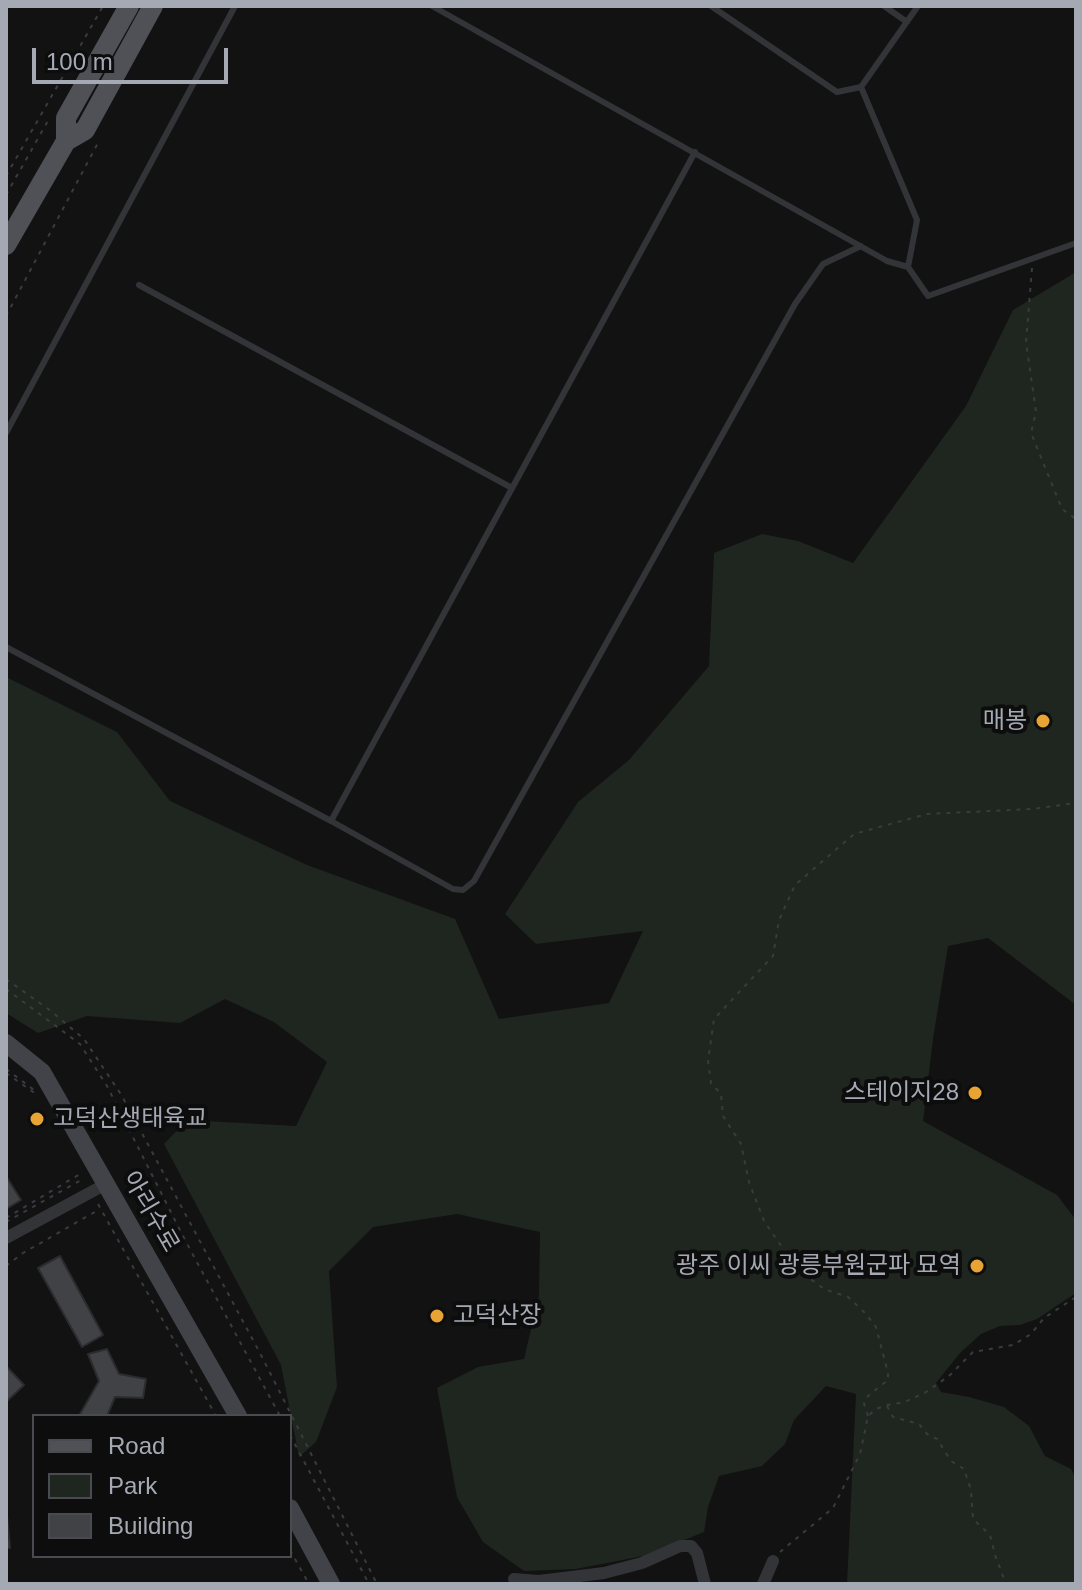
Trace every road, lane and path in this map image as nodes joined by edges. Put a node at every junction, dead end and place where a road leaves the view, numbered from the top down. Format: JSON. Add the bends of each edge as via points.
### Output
{"nodes":[{"id":1,"x":103,"y":6,"type":"edge"},
{"id":2,"x":129,"y":6,"type":"edge"},
{"id":3,"x":153,"y":6,"type":"edge"},
{"id":4,"x":235,"y":6,"type":"edge"},
{"id":5,"x":432,"y":6,"type":"edge"},
{"id":6,"x":711,"y":6,"type":"edge"},
{"id":7,"x":884,"y":6,"type":"edge"},
{"id":8,"x":918,"y":6,"type":"edge"},
{"id":9,"x":907,"y":22,"type":"junction"},
{"id":10,"x":861,"y":87,"type":"junction"},
{"id":11,"x":103,"y":133,"type":"dead end"},
{"id":12,"x":66,"y":141,"type":"junction"},
{"id":13,"x":695,"y":152,"type":"junction"},
{"id":14,"x":6,"y":176,"type":"edge"},
{"id":15,"x":1076,"y":243,"type":"edge"},
{"id":16,"x":6,"y":245,"type":"edge"},
{"id":17,"x":861,"y":246,"type":"junction"},
{"id":18,"x":1033,"y":258,"type":"junction"},
{"id":19,"x":908,"y":267,"type":"junction"},
{"id":20,"x":139,"y":285,"type":"dead end"},
{"id":21,"x":6,"y":316,"type":"edge"},
{"id":22,"x":6,"y":433,"type":"edge"},
{"id":23,"x":512,"y":488,"type":"junction"},
{"id":24,"x":1076,"y":519,"type":"edge"},
{"id":25,"x":6,"y":647,"type":"edge"},
{"id":26,"x":1076,"y":803,"type":"edge"},
{"id":27,"x":331,"y":821,"type":"junction"},
{"id":28,"x":6,"y":979,"type":"edge"},
{"id":29,"x":6,"y":989,"type":"edge"},
{"id":30,"x":6,"y":1043,"type":"edge"},
{"id":31,"x":6,"y":1073,"type":"edge"},
{"id":32,"x":40,"y":1097,"type":"dead end"},
{"id":33,"x":85,"y":1177,"type":"dead end"},
{"id":34,"x":99,"y":1188,"type":"junction"},
{"id":35,"x":100,"y":1209,"type":"junction"},
{"id":36,"x":6,"y":1220,"type":"edge"},
{"id":37,"x":6,"y":1238,"type":"edge"},
{"id":38,"x":6,"y":1266,"type":"edge"},
{"id":39,"x":1076,"y":1297,"type":"edge"},
{"id":40,"x":887,"y":1405,"type":"junction"},
{"id":41,"x":215,"y":1414,"type":"edge"},
{"id":42,"x":237,"y":1414,"type":"edge"},
{"id":43,"x":279,"y":1414,"type":"edge"},
{"id":44,"x":291,"y":1414,"type":"edge"},
{"id":45,"x":292,"y":1416,"type":"edge"},
{"id":46,"x":868,"y":1416,"type":"junction"},
{"id":47,"x":292,"y":1439,"type":"edge"},
{"id":48,"x":292,"y":1512,"type":"edge"},
{"id":49,"x":292,"y":1554,"type":"edge"},
{"id":50,"x":773,"y":1561,"type":"joint"},
{"id":51,"x":514,"y":1579,"type":"dead end"},
{"id":52,"x":309,"y":1584,"type":"edge"},
{"id":53,"x":331,"y":1584,"type":"edge"},
{"id":54,"x":369,"y":1584,"type":"edge"},
{"id":55,"x":377,"y":1584,"type":"edge"},
{"id":56,"x":705,"y":1584,"type":"edge"},
{"id":57,"x":763,"y":1584,"type":"edge"},
{"id":58,"x":1006,"y":1584,"type":"edge"}],
"edges":[{"from":1,"to":14,"type":"path"},
{"from":2,"to":12,"type":"main road","via":[[66,118]]},
{"from":3,"to":12,"type":"main road","via":[[85,130]]},
{"from":4,"to":22,"type":"lane"},
{"from":5,"to":13,"type":"lane"},
{"from":6,"to":10,"type":"lane","via":[[837,92]]},
{"from":7,"to":9,"type":"lane"},
{"from":8,"to":9,"type":"lane"},
{"from":9,"to":10,"type":"lane"},
{"from":10,"to":19,"type":"lane","via":[[917,220]]},
{"from":11,"to":21,"type":"path"},
{"from":12,"to":16,"type":"main road"},
{"from":13,"to":17,"type":"lane"},
{"from":13,"to":23,"type":"lane"},
{"from":15,"to":18,"type":"lane"},
{"from":17,"to":19,"type":"lane"},
{"from":17,"to":27,"type":"lane","via":[[823,264],[795,304],[474,881],[463,890],[453,889]]},
{"from":18,"to":19,"type":"lane","via":[[928,296]]},
{"from":18,"to":24,"type":"path","via":[[1026,342],[1036,412],[1031,433],[1062,509]]},
{"from":20,"to":23,"type":"lane"},
{"from":23,"to":27,"type":"lane"},
{"from":25,"to":27,"type":"lane"},
{"from":26,"to":46,"type":"path","via":[[927,814],[854,834],[795,885],[779,920],[773,956],[714,1019],[708,1061],[711,1083],[721,1094],[723,1116],[741,1144],[764,1221],[797,1269],[824,1289],[848,1297],[876,1327],[888,1380],[868,1396]]},
{"from":28,"to":44,"type":"path","via":[[84,1039],[122,1096]]},
{"from":29,"to":43,"type":"path","via":[[80,1044],[107,1086]]},
{"from":30,"to":34,"type":"main road","name":"아리수로","via":[[42,1072]]},
{"from":31,"to":32,"type":"path"},
{"from":33,"to":36,"type":"path"},
{"from":34,"to":35,"type":"path"},
{"from":34,"to":37,"type":"street"},
{"from":34,"to":42,"type":"main road","name":"아리수로"},
{"from":35,"to":38,"type":"path"},
{"from":35,"to":41,"type":"path"},
{"from":39,"to":40,"type":"path","via":[[1013,1345],[973,1352],[926,1392]]},
{"from":40,"to":46,"type":"path"},
{"from":40,"to":58,"type":"path","via":[[893,1417],[919,1424],[964,1469],[973,1519],[990,1535]]},
{"from":45,"to":55,"type":"path"},
{"from":46,"to":50,"type":"path","via":[[860,1454],[833,1508]]},
{"from":47,"to":54,"type":"path"},
{"from":48,"to":53,"type":"main road"},
{"from":49,"to":52,"type":"path"},
{"from":50,"to":57,"type":"street"},
{"from":51,"to":56,"type":"street","via":[[604,1573],[691,1546]]}]}
